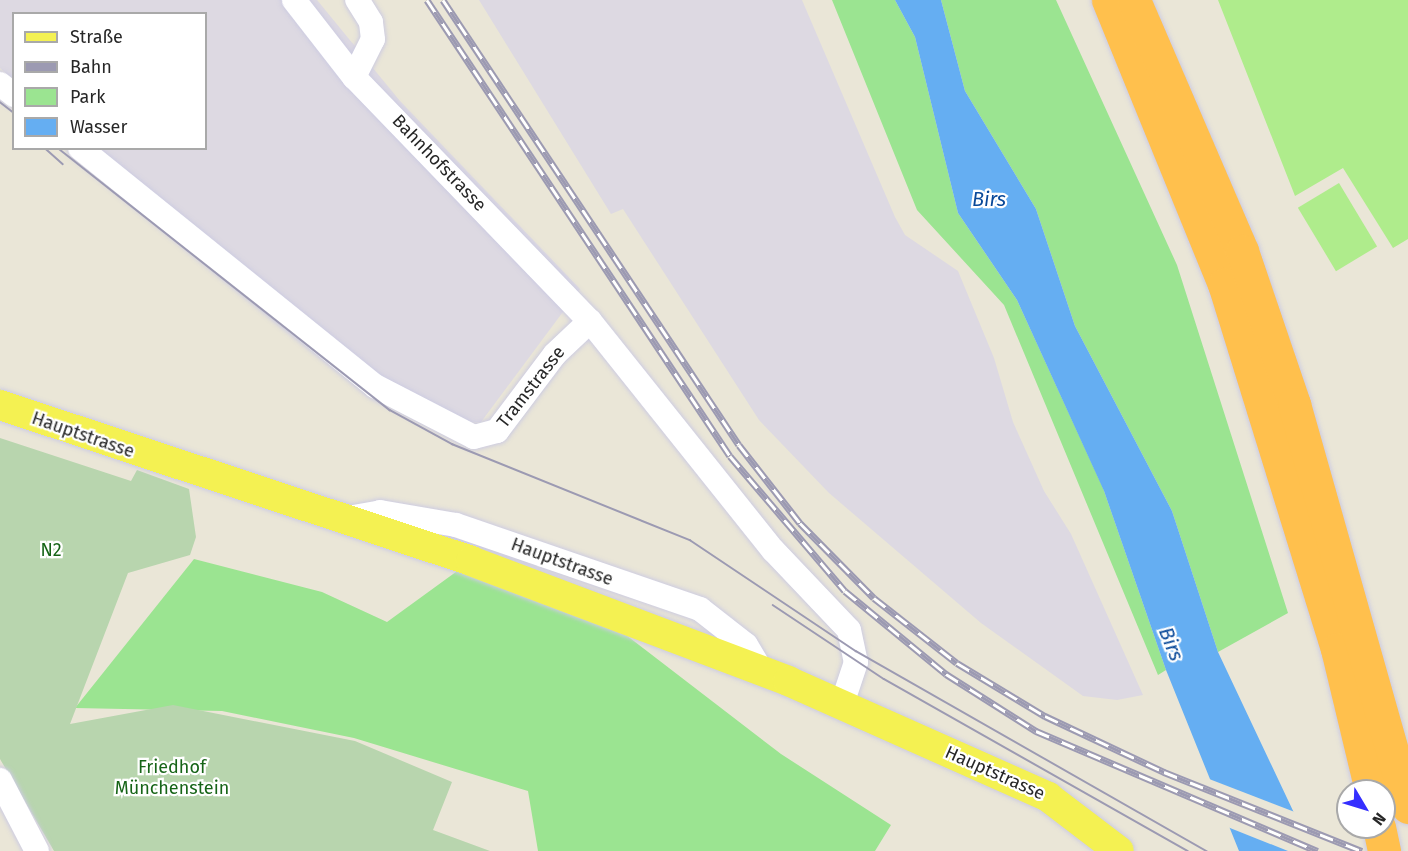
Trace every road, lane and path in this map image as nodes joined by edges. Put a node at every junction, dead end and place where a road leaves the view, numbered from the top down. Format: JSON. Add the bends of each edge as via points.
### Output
{"nodes":[{"id":1,"x":294,"y":0,"type":"edge"},
{"id":2,"x":357,"y":0,"type":"edge"},
{"id":3,"x":1107,"y":0,"type":"edge"},
{"id":4,"x":1134,"y":0,"type":"edge"},
{"id":5,"x":354,"y":77,"type":"junction"},
{"id":6,"x":0,"y":84,"type":"edge"},
{"id":7,"x":12,"y":93,"type":"edge"},
{"id":8,"x":82,"y":150,"type":"edge"},
{"id":9,"x":590,"y":321,"type":"junction"},
{"id":10,"x":0,"y":405,"type":"edge"},
{"id":11,"x":842,"y":704,"type":"junction"},
{"id":12,"x":1368,"y":779,"type":"edge"},
{"id":13,"x":0,"y":780,"type":"edge"},
{"id":14,"x":1408,"y":807,"type":"edge"},
{"id":15,"x":37,"y":851,"type":"edge"},
{"id":16,"x":1119,"y":851,"type":"edge"}],
"edges":[{"from":1,"to":5,"type":"street","name":"Bahnhofstrasse"},
{"from":2,"to":5,"type":"street","via":[[371,22],[373,39]]},
{"from":3,"to":12,"type":"highway","via":[[1224,284],[1337,649]]},
{"from":4,"to":14,"type":"highway","via":[[1254,284],[1307,448]]},
{"from":5,"to":9,"type":"street","name":"Bahnhofstrasse"},
{"from":6,"to":7,"type":"street"},
{"from":8,"to":9,"type":"street","name":"Tramstrasse","via":[[375,386],[474,437],[497,431],[555,354]]},
{"from":9,"to":11,"type":"street","via":[[773,550],[853,636],[856,662]]},
{"from":10,"to":11,"type":"main road","name":"Hauptstrasse","via":[[337,520],[471,561]]},
{"from":11,"to":16,"type":"main road","name":"Hauptstrasse","via":[[1048,797]]},
{"from":13,"to":15,"type":"street"}]}
